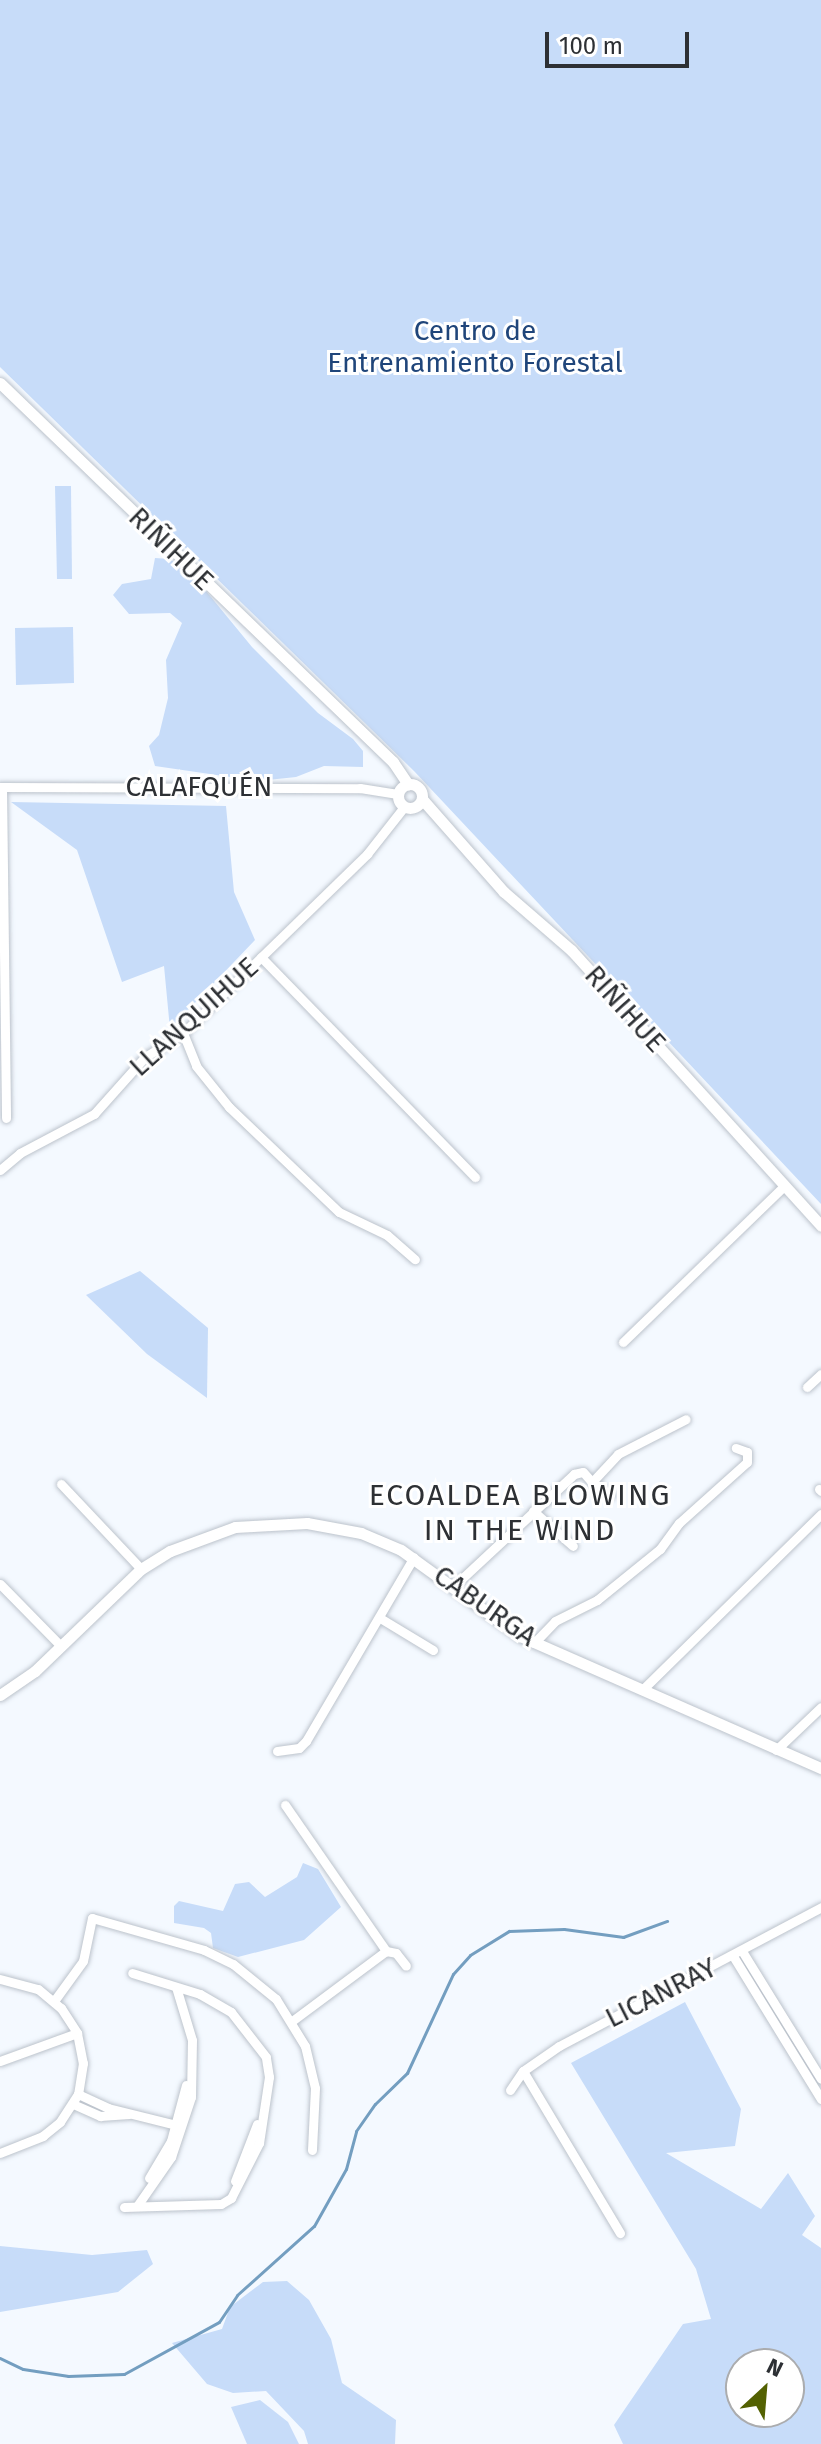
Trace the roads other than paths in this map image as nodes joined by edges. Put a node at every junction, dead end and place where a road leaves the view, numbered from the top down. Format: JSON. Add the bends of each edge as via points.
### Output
{"nodes":[{"id":1,"x":0,"y":383,"type":"edge"},
{"id":2,"x":408,"y":784,"type":"junction"},
{"id":3,"x":1,"y":787,"type":"edge"},
{"id":4,"x":398,"y":794,"type":"junction"},
{"id":5,"x":422,"y":799,"type":"junction"},
{"id":6,"x":404,"y":807,"type":"junction"},
{"id":7,"x":261,"y":957,"type":"junction"},
{"id":8,"x":183,"y":1033,"type":"junction"},
{"id":9,"x":6,"y":1118,"type":"dead end"},
{"id":10,"x":0,"y":1170,"type":"edge"},
{"id":11,"x":475,"y":1177,"type":"dead end"},
{"id":12,"x":783,"y":1187,"type":"junction"},
{"id":13,"x":821,"y":1226,"type":"edge"},
{"id":14,"x":415,"y":1259,"type":"dead end"},
{"id":15,"x":623,"y":1342,"type":"dead end"},
{"id":16,"x":821,"y":1374,"type":"edge"},
{"id":17,"x":807,"y":1387,"type":"dead end"},
{"id":18,"x":686,"y":1419,"type":"dead end"},
{"id":19,"x":736,"y":1448,"type":"dead end"},
{"id":20,"x":592,"y":1482,"type":"junction"},
{"id":21,"x":61,"y":1484,"type":"dead end"},
{"id":22,"x":610,"y":1495,"type":"dead end"},
{"id":23,"x":533,"y":1511,"type":"junction"},
{"id":24,"x":821,"y":1514,"type":"edge"},
{"id":25,"x":573,"y":1546,"type":"dead end"},
{"id":26,"x":414,"y":1557,"type":"junction"},
{"id":27,"x":141,"y":1569,"type":"junction"},
{"id":28,"x":0,"y":1584,"type":"edge"},
{"id":29,"x":455,"y":1585,"type":"junction"},
{"id":30,"x":380,"y":1618,"type":"junction"},
{"id":31,"x":534,"y":1643,"type":"junction"},
{"id":32,"x":61,"y":1646,"type":"junction"},
{"id":33,"x":433,"y":1650,"type":"dead end"},
{"id":34,"x":642,"y":1690,"type":"junction"},
{"id":35,"x":0,"y":1695,"type":"edge"},
{"id":36,"x":821,"y":1707,"type":"edge"},
{"id":37,"x":776,"y":1750,"type":"junction"},
{"id":38,"x":277,"y":1751,"type":"dead end"},
{"id":39,"x":821,"y":1768,"type":"edge"},
{"id":40,"x":285,"y":1805,"type":"dead end"},
{"id":41,"x":821,"y":1907,"type":"edge"},
{"id":42,"x":386,"y":1951,"type":"junction"},
{"id":43,"x":738,"y":1953,"type":"junction"},
{"id":44,"x":406,"y":1966,"type":"dead end"},
{"id":45,"x":132,"y":1973,"type":"dead end"},
{"id":46,"x":0,"y":1979,"type":"edge"},
{"id":47,"x":176,"y":1987,"type":"junction"},
{"id":48,"x":54,"y":2001,"type":"junction"},
{"id":49,"x":292,"y":2021,"type":"junction"},
{"id":50,"x":77,"y":2033,"type":"junction"},
{"id":51,"x":0,"y":2061,"type":"edge"},
{"id":52,"x":523,"y":2071,"type":"junction"},
{"id":53,"x":821,"y":2079,"type":"edge"},
{"id":54,"x":510,"y":2090,"type":"dead end"},
{"id":55,"x":78,"y":2094,"type":"junction"},
{"id":56,"x":821,"y":2099,"type":"edge"},
{"id":57,"x":73,"y":2104,"type":"junction"},
{"id":58,"x":132,"y":2112,"type":"junction"},
{"id":59,"x":180,"y":2126,"type":"junction"},
{"id":60,"x":312,"y":2150,"type":"dead end"},
{"id":61,"x":0,"y":2153,"type":"edge"},
{"id":62,"x":137,"y":2206,"type":"junction"},
{"id":63,"x":124,"y":2207,"type":"dead end"},
{"id":64,"x":620,"y":2233,"type":"dead end"}],
"edges":[{"from":1,"to":2,"type":"street","name":"RIÑIHUE","via":[[393,762]]},
{"from":2,"to":4,"type":"street"},
{"from":2,"to":5,"type":"street","name":"RIÑIHUE","via":[[419,788]]},
{"from":3,"to":4,"type":"street","name":"CALAFQUÉN","via":[[360,788]]},
{"from":3,"to":9,"type":"street"},
{"from":4,"to":6,"type":"street"},
{"from":5,"to":6,"type":"street","via":[[415,808]]},
{"from":5,"to":12,"type":"street","name":"RIÑIHUE","via":[[504,892],[571,950]]},
{"from":6,"to":7,"type":"street","name":"LLANQUIHUE","via":[[367,854]]},
{"from":7,"to":8,"type":"street","name":"LLANQUIHUE"},
{"from":7,"to":11,"type":"street"},
{"from":8,"to":10,"type":"street","name":"LLANQUIHUE","via":[[145,1057],[94,1114],[20,1153]]},
{"from":8,"to":14,"type":"street","via":[[196,1066],[229,1107],[339,1212],[387,1235]]},
{"from":12,"to":13,"type":"street","name":"RIÑIHUE"},
{"from":12,"to":15,"type":"street"},
{"from":16,"to":17,"type":"street"},
{"from":18,"to":20,"type":"street","via":[[618,1454]]},
{"from":19,"to":31,"type":"street","via":[[747,1452],[747,1462],[679,1523],[660,1549],[597,1600],[555,1621]]},
{"from":20,"to":22,"type":"street"},
{"from":20,"to":23,"type":"street","via":[[583,1472],[574,1474]]},
{"from":21,"to":27,"type":"street"},
{"from":23,"to":25,"type":"street"},
{"from":23,"to":29,"type":"street"},
{"from":24,"to":34,"type":"street"},
{"from":26,"to":27,"type":"street","name":"CABURGA","via":[[343,1528],[280,1522],[201,1537]]},
{"from":26,"to":29,"type":"street","name":"CABURGA"},
{"from":26,"to":30,"type":"street"},
{"from":27,"to":32,"type":"street","name":"CABURGA"},
{"from":28,"to":32,"type":"street"},
{"from":29,"to":31,"type":"street","name":"CABURGA"},
{"from":30,"to":33,"type":"street"},
{"from":30,"to":38,"type":"street","via":[[306,1741],[299,1748]]},
{"from":31,"to":34,"type":"street","name":"CABURGA"},
{"from":32,"to":35,"type":"street","name":"CABURGA"},
{"from":34,"to":37,"type":"street","name":"CABURGA"},
{"from":36,"to":37,"type":"street"},
{"from":37,"to":39,"type":"street","name":"CABURGA"},
{"from":40,"to":42,"type":"street"},
{"from":41,"to":43,"type":"street","name":"LICANRAY"},
{"from":42,"to":44,"type":"street","via":[[396,1953]]},
{"from":42,"to":49,"type":"street"},
{"from":43,"to":52,"type":"street","name":"LICANRAY","via":[[559,2046]]},
{"from":43,"to":53,"type":"street"},
{"from":43,"to":56,"type":"street"},
{"from":45,"to":47,"type":"street"},
{"from":46,"to":48,"type":"street","via":[[28,1985]]},
{"from":47,"to":59,"type":"street","via":[[188,2053]]},
{"from":47,"to":62,"type":"street","via":[[231,2012],[262,2050],[269,2077],[259,2143],[236,2192],[221,2204]]},
{"from":48,"to":49,"type":"street","via":[[83,1961],[92,1918],[219,1957],[257,1981]]},
{"from":48,"to":50,"type":"street"},
{"from":49,"to":60,"type":"street","via":[[313,2074],[317,2121]]},
{"from":50,"to":51,"type":"street"},
{"from":50,"to":55,"type":"street","via":[[83,2063]]},
{"from":52,"to":54,"type":"street","name":"LICANRAY"},
{"from":52,"to":64,"type":"street"},
{"from":55,"to":57,"type":"street"},
{"from":55,"to":58,"type":"street"},
{"from":57,"to":58,"type":"street","via":[[100,2116]]},
{"from":57,"to":61,"type":"street","via":[[43,2136]]},
{"from":58,"to":59,"type":"street"},
{"from":59,"to":62,"type":"street","via":[[138,2193]]},
{"from":62,"to":63,"type":"street"}]}
